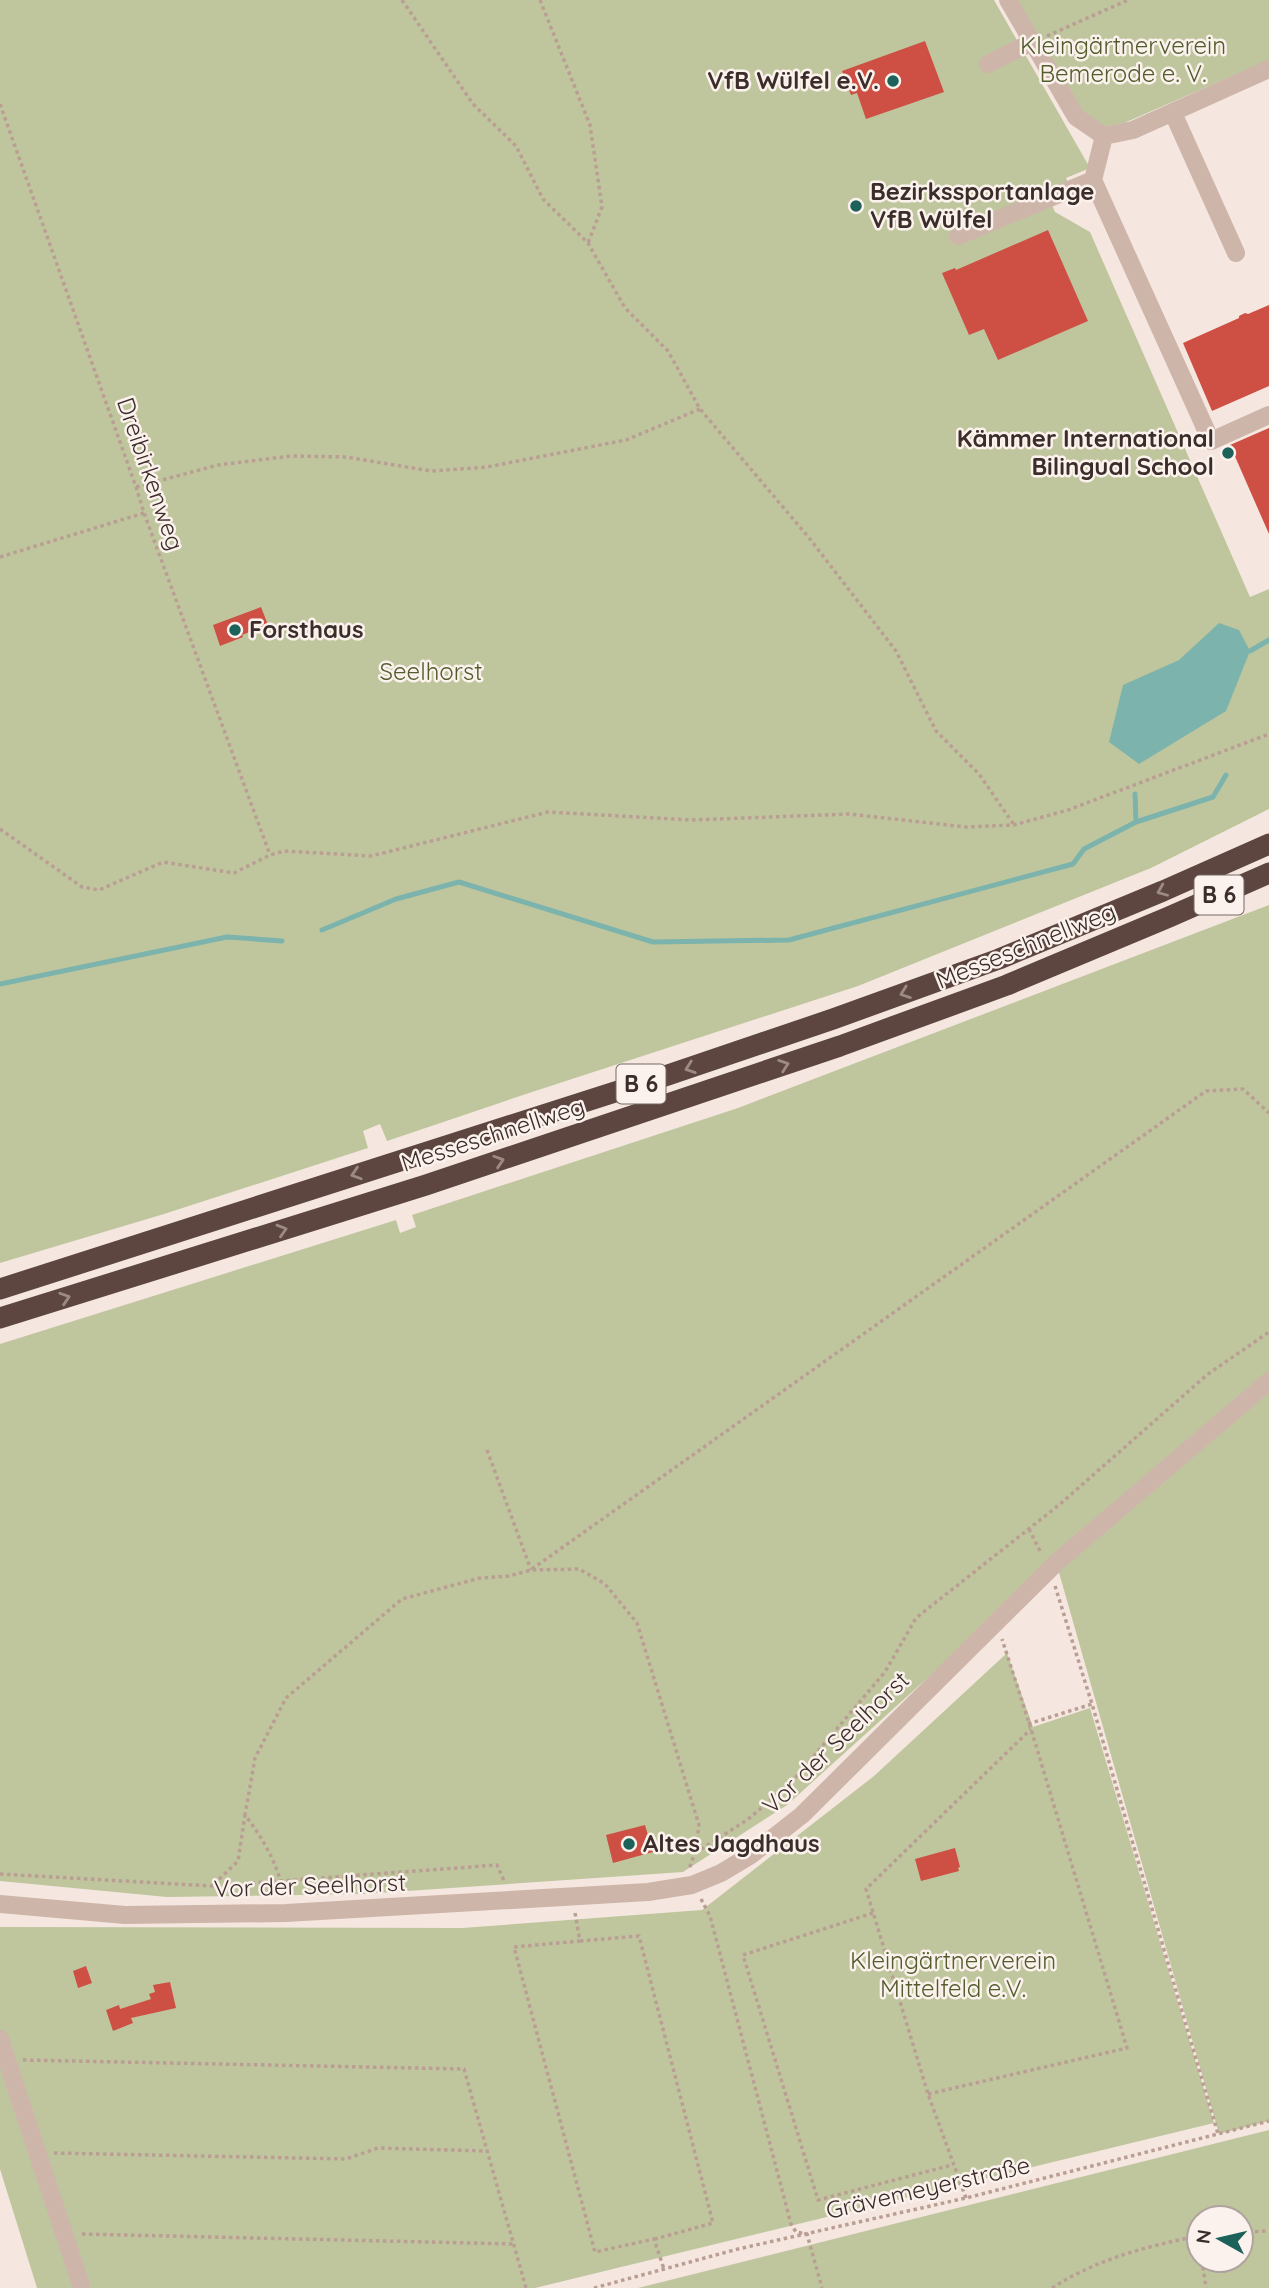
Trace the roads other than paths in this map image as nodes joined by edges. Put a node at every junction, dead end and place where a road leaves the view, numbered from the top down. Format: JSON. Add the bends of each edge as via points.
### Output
{"nodes":[{"id":1,"x":1008,"y":0,"type":"edge"},
{"id":2,"x":1032,"y":42,"type":"junction"},
{"id":3,"x":988,"y":64,"type":"dead end"},
{"id":4,"x":1269,"y":69,"type":"edge"},
{"id":5,"x":1173,"y":113,"type":"junction"},
{"id":6,"x":1104,"y":136,"type":"junction"},
{"id":7,"x":1093,"y":180,"type":"junction"},
{"id":8,"x":958,"y":236,"type":"dead end"},
{"id":9,"x":1236,"y":253,"type":"dead end"},
{"id":10,"x":1269,"y":415,"type":"edge"},
{"id":11,"x":1269,"y":844,"type":"edge"},
{"id":12,"x":1269,"y":873,"type":"edge"},
{"id":13,"x":0,"y":1289,"type":"edge"},
{"id":14,"x":0,"y":1318,"type":"edge"},
{"id":15,"x":1269,"y":1381,"type":"edge"},
{"id":16,"x":0,"y":1904,"type":"edge"},
{"id":17,"x":0,"y":2039,"type":"edge"},
{"id":18,"x":81,"y":2284,"type":"dead end"}],
"edges":[{"from":1,"to":2,"type":"street"},
{"from":2,"to":3,"type":"street"},
{"from":2,"to":6,"type":"street","via":[[1076,117]]},
{"from":4,"to":5,"type":"street"},
{"from":5,"to":6,"type":"street"},
{"from":5,"to":9,"type":"street"},
{"from":6,"to":7,"type":"street"},
{"from":7,"to":8,"type":"street"},
{"from":7,"to":10,"type":"street","via":[[1211,440]]},
{"from":11,"to":13,"type":"highway","name":"Messeschnellweg","number":"B 6","one_way":true,"via":[[999,959],[833,1019]]},
{"from":14,"to":12,"type":"highway","name":"Messeschnellweg","number":"B 6","one_way":true,"via":[[426,1185],[840,1046],[1007,985]]},
{"from":15,"to":16,"type":"street","name":"Vor der Seelhorst","via":[[1049,1569],[802,1815],[751,1855],[692,1885],[648,1892],[286,1913],[125,1915]]},
{"from":17,"to":18,"type":"street"}]}
